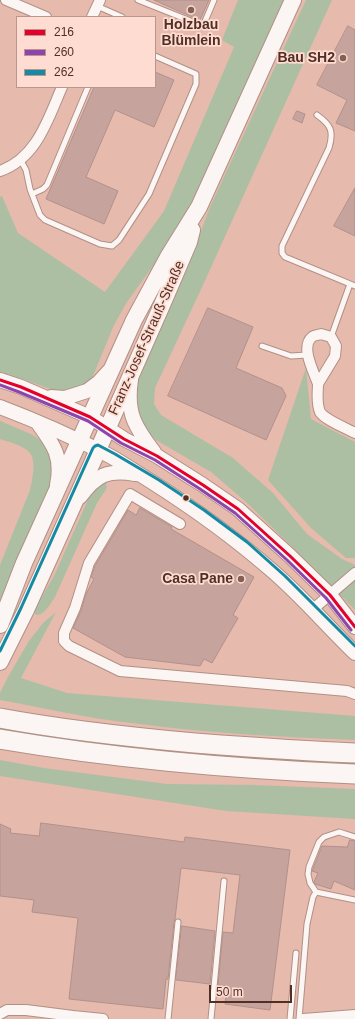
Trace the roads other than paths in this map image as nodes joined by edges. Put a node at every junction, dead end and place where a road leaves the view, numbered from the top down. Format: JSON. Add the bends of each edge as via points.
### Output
{"nodes":[{"id":1,"x":6,"y":0,"type":"edge"},
{"id":2,"x":138,"y":0,"type":"edge"},
{"id":3,"x":214,"y":0,"type":"edge"},
{"id":4,"x":293,"y":0,"type":"edge"},
{"id":5,"x":98,"y":3,"type":"edge"},
{"id":6,"x":44,"y":16,"type":"edge"},
{"id":7,"x":92,"y":16,"type":"edge"},
{"id":8,"x":120,"y":16,"type":"edge"},
{"id":9,"x":156,"y":56,"type":"edge"},
{"id":10,"x":62,"y":88,"type":"edge"},
{"id":11,"x":88,"y":88,"type":"edge"},
{"id":12,"x":317,"y":115,"type":"dead end"},
{"id":13,"x":20,"y":159,"type":"junction"},
{"id":14,"x":0,"y":171,"type":"edge"},
{"id":15,"x":32,"y":194,"type":"junction"},
{"id":16,"x":199,"y":207,"type":"junction"},
{"id":17,"x":352,"y":285,"type":"edge"},
{"id":18,"x":331,"y":337,"type":"junction"},
{"id":19,"x":262,"y":346,"type":"dead end"},
{"id":20,"x":307,"y":355,"type":"junction"},
{"id":21,"x":112,"y":368,"type":"junction"},
{"id":22,"x":132,"y":375,"type":"junction"},
{"id":23,"x":0,"y":380,"type":"edge"},
{"id":24,"x":318,"y":384,"type":"junction"},
{"id":25,"x":45,"y":397,"type":"junction"},
{"id":26,"x":0,"y":406,"type":"edge"},
{"id":27,"x":90,"y":417,"type":"junction"},
{"id":28,"x":37,"y":421,"type":"junction"},
{"id":29,"x":108,"y":428,"type":"junction"},
{"id":30,"x":355,"y":432,"type":"edge"},
{"id":31,"x":79,"y":441,"type":"junction"},
{"id":32,"x":98,"y":450,"type":"junction"},
{"id":33,"x":157,"y":456,"type":"junction"},
{"id":34,"x":140,"y":474,"type":"junction"},
{"id":35,"x":54,"y":495,"type":"junction"},
{"id":36,"x":74,"y":503,"type":"junction"},
{"id":37,"x":180,"y":524,"type":"dead end"},
{"id":38,"x":355,"y":573,"type":"edge"},
{"id":39,"x":330,"y":595,"type":"junction"},
{"id":40,"x":312,"y":610,"type":"junction"},
{"id":41,"x":0,"y":625,"type":"edge"},
{"id":42,"x":355,"y":627,"type":"edge"},
{"id":43,"x":355,"y":653,"type":"edge"},
{"id":44,"x":0,"y":662,"type":"edge"},
{"id":45,"x":355,"y":694,"type":"edge"},
{"id":46,"x":0,"y":718,"type":"edge"},
{"id":47,"x":0,"y":739,"type":"edge"},
{"id":48,"x":355,"y":753,"type":"edge"},
{"id":49,"x":355,"y":774,"type":"edge"},
{"id":50,"x":355,"y":837,"type":"edge"},
{"id":51,"x":224,"y":881,"type":"dead end"},
{"id":52,"x":316,"y":892,"type":"junction"},
{"id":53,"x":355,"y":900,"type":"edge"},
{"id":54,"x":178,"y":922,"type":"dead end"},
{"id":55,"x":296,"y":954,"type":"dead end"},
{"id":56,"x":0,"y":1014,"type":"edge"},
{"id":57,"x":355,"y":1015,"type":"edge"},
{"id":58,"x":103,"y":1019,"type":"edge"},
{"id":59,"x":168,"y":1019,"type":"edge"},
{"id":60,"x":211,"y":1019,"type":"edge"},
{"id":61,"x":290,"y":1019,"type":"edge"},
{"id":62,"x":299,"y":1019,"type":"edge"},
{"id":63,"x":303,"y":1019,"type":"edge"}],
"edges":[{"from":1,"to":6,"type":"street"},
{"from":2,"to":3,"type":"lane","via":[[203,26]]},
{"from":4,"to":16,"type":"main road","name":"Franz-Josef-Strauß-Straße"},
{"from":5,"to":7,"type":"street"},
{"from":5,"to":8,"type":"lane"},
{"from":9,"to":15,"type":"lane","via":[[196,74],[196,84],[149,194],[119,240],[112,246],[100,244],[45,220],[40,215]]},
{"from":10,"to":13,"type":"street","via":[[41,135]]},
{"from":11,"to":15,"type":"lane","via":[[47,185]]},
{"from":12,"to":17,"type":"lane","via":[[326,121],[332,140],[282,246],[282,253],[285,257]]},
{"from":13,"to":14,"type":"street"},
{"from":13,"to":15,"type":"lane","via":[[26,170]]},
{"from":16,"to":21,"type":"main road","name":"Franz-Josef-Strauß-Straße","via":[[150,289]]},
{"from":16,"to":22,"type":"main road","name":"Franz-Josef-Strauß-Straße","via":[[189,242]]},
{"from":17,"to":18,"type":"lane"},
{"from":18,"to":20,"type":"street","via":[[321,334],[312,337],[307,345]]},
{"from":18,"to":24,"type":"street","via":[[336,346],[335,356]]},
{"from":19,"to":20,"type":"lane","via":[[291,356]]},
{"from":20,"to":24,"type":"street"},
{"from":21,"to":25,"type":"main road","via":[[87,391],[65,398]]},
{"from":21,"to":27,"type":"main road","name":"Franz-Josef-Strauß-Straße"},
{"from":22,"to":29,"type":"main road","name":"Franz-Josef-Strauß-Straße"},
{"from":22,"to":33,"type":"main road","via":[[129,401],[132,417],[143,438]]},
{"from":23,"to":25,"type":"main road"},
{"from":24,"to":30,"type":"street","via":[[317,400],[320,412],[328,419]]},
{"from":25,"to":27,"type":"main road"},
{"from":26,"to":28,"type":"main road"},
{"from":27,"to":29,"type":"main road"},
{"from":27,"to":31,"type":"main road","name":"Franz-Josef-Strauß-Straße"},
{"from":28,"to":31,"type":"main road"},
{"from":28,"to":35,"type":"main road","via":[[57,452],[59,469]]},
{"from":29,"to":32,"type":"main road","name":"Franz-Josef-Strauß-Straße"},
{"from":29,"to":33,"type":"main road"},
{"from":31,"to":32,"type":"main road"},
{"from":31,"to":35,"type":"main road","name":"Franz-Josef-Strauß-Straße"},
{"from":32,"to":34,"type":"main road"},
{"from":32,"to":36,"type":"main road","name":"Franz-Josef-Strauß-Straße"},
{"from":33,"to":39,"type":"main road","via":[[238,510]]},
{"from":34,"to":36,"type":"main road","via":[[122,472],[100,476]]},
{"from":34,"to":40,"type":"main road","via":[[205,516],[240,543]]},
{"from":35,"to":41,"type":"main road","name":"Franz-Josef-Strauß-Straße"},
{"from":36,"to":44,"type":"main road","name":"Franz-Josef-Strauß-Straße"},
{"from":37,"to":45,"type":"street","via":[[130,494],[89,563],[64,633],[64,641],[69,646],[120,671],[346,691]]},
{"from":38,"to":39,"type":"street"},
{"from":39,"to":40,"type":"street"},
{"from":39,"to":42,"type":"main road"},
{"from":40,"to":43,"type":"main road"},
{"from":46,"to":48,"type":"highway","via":[[152,739]]},
{"from":47,"to":49,"type":"highway","via":[[200,764]]},
{"from":50,"to":52,"type":"lane","via":[[339,832],[324,837],[319,842],[308,874]]},
{"from":51,"to":60,"type":"lane"},
{"from":52,"to":53,"type":"lane"},
{"from":52,"to":62,"type":"lane","via":[[307,924]]},
{"from":54,"to":59,"type":"lane"},
{"from":55,"to":61,"type":"lane"},
{"from":56,"to":58,"type":"street","via":[[6,1010],[26,1010]]},
{"from":57,"to":63,"type":"street"}]}
